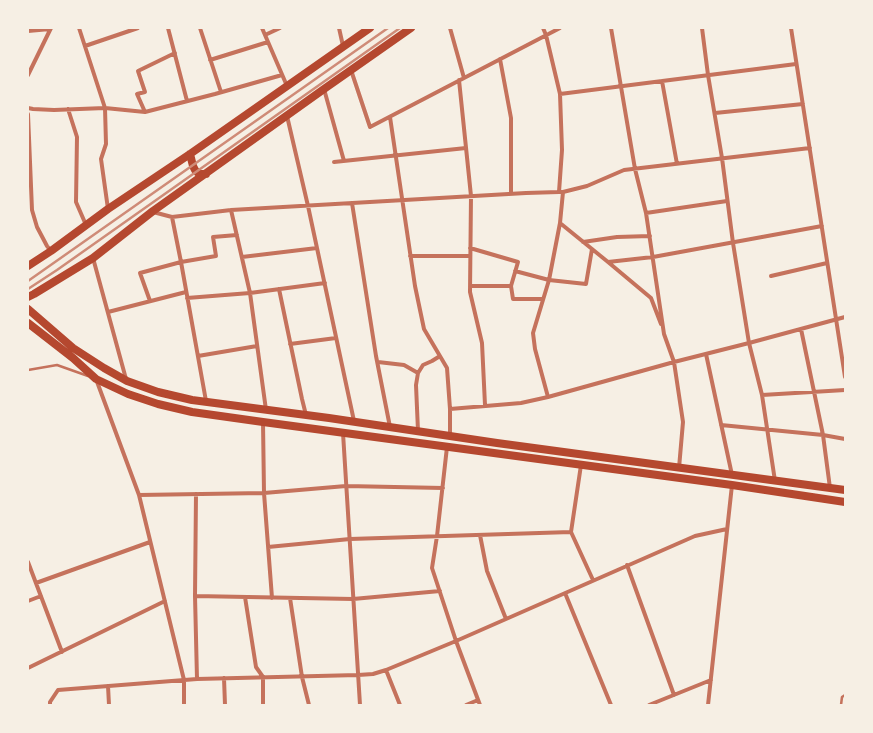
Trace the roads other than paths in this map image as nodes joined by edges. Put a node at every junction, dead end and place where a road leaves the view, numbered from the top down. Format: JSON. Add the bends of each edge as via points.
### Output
{"nodes":[{"id":1,"x":79,"y":28,"type":"edge"},
{"id":2,"x":138,"y":28,"type":"edge"},
{"id":3,"x":168,"y":28,"type":"edge"},
{"id":4,"x":200,"y":28,"type":"edge"},
{"id":5,"x":262,"y":28,"type":"edge"},
{"id":6,"x":280,"y":28,"type":"edge"},
{"id":7,"x":339,"y":28,"type":"edge"},
{"id":8,"x":370,"y":28,"type":"edge"},
{"id":9,"x":411,"y":28,"type":"edge"},
{"id":10,"x":450,"y":28,"type":"edge"},
{"id":11,"x":543,"y":28,"type":"edge"},
{"id":12,"x":560,"y":28,"type":"edge"},
{"id":13,"x":611,"y":28,"type":"edge"},
{"id":14,"x":702,"y":28,"type":"edge"},
{"id":15,"x":791,"y":28,"type":"edge"},
{"id":16,"x":50,"y":29,"type":"edge"},
{"id":17,"x":28,"y":31,"type":"edge"},
{"id":18,"x":265,"y":35,"type":"junction"},
{"id":19,"x":546,"y":35,"type":"junction"},
{"id":20,"x":268,"y":42,"type":"junction"},
{"id":21,"x":85,"y":46,"type":"junction"},
{"id":22,"x":344,"y":47,"type":"junction"},
{"id":23,"x":174,"y":53,"type":"junction"},
{"id":24,"x":500,"y":59,"type":"junction"},
{"id":25,"x":210,"y":60,"type":"junction"},
{"id":26,"x":796,"y":64,"type":"junction"},
{"id":27,"x":351,"y":70,"type":"junction"},
{"id":28,"x":28,"y":75,"type":"edge"},
{"id":29,"x":282,"y":75,"type":"junction"},
{"id":30,"x":708,"y":75,"type":"junction"},
{"id":31,"x":462,"y":79,"type":"junction"},
{"id":32,"x":662,"y":81,"type":"junction"},
{"id":33,"x":287,"y":86,"type":"junction"},
{"id":34,"x":621,"y":86,"type":"junction"},
{"id":35,"x":324,"y":89,"type":"junction"},
{"id":36,"x":221,"y":92,"type":"junction"},
{"id":37,"x":560,"y":94,"type":"junction"},
{"id":38,"x":187,"y":101,"type":"junction"},
{"id":39,"x":803,"y":104,"type":"junction"},
{"id":40,"x":28,"y":108,"type":"edge"},
{"id":41,"x":105,"y":108,"type":"junction"},
{"id":42,"x":68,"y":109,"type":"junction"},
{"id":43,"x":145,"y":112,"type":"junction"},
{"id":44,"x":715,"y":113,"type":"junction"},
{"id":45,"x":28,"y":114,"type":"edge"},
{"id":46,"x":287,"y":115,"type":"junction"},
{"id":47,"x":390,"y":117,"type":"junction"},
{"id":48,"x":466,"y":148,"type":"junction"},
{"id":49,"x":810,"y":148,"type":"junction"},
{"id":50,"x":190,"y":154,"type":"junction"},
{"id":51,"x":396,"y":156,"type":"junction"},
{"id":52,"x":722,"y":158,"type":"junction"},
{"id":53,"x":344,"y":161,"type":"junction"},
{"id":54,"x":334,"y":162,"type":"dead end"},
{"id":55,"x":677,"y":164,"type":"junction"},
{"id":56,"x":635,"y":169,"type":"junction"},
{"id":57,"x":206,"y":174,"type":"junction"},
{"id":58,"x":561,"y":192,"type":"junction"},
{"id":59,"x":511,"y":194,"type":"junction"},
{"id":60,"x":471,"y":196,"type":"junction"},
{"id":61,"x":402,"y":200,"type":"junction"},
{"id":62,"x":728,"y":201,"type":"junction"},
{"id":63,"x":352,"y":203,"type":"junction"},
{"id":64,"x":308,"y":206,"type":"junction"},
{"id":65,"x":108,"y":209,"type":"junction"},
{"id":66,"x":30,"y":210,"type":"edge"},
{"id":67,"x":231,"y":210,"type":"junction"},
{"id":68,"x":153,"y":212,"type":"junction"},
{"id":69,"x":646,"y":214,"type":"junction"},
{"id":70,"x":172,"y":217,"type":"junction"},
{"id":71,"x":560,"y":223,"type":"junction"},
{"id":72,"x":86,"y":226,"type":"junction"},
{"id":73,"x":822,"y":226,"type":"junction"},
{"id":74,"x":237,"y":235,"type":"junction"},
{"id":75,"x":650,"y":236,"type":"junction"},
{"id":76,"x":583,"y":242,"type":"junction"},
{"id":77,"x":733,"y":243,"type":"junction"},
{"id":78,"x":317,"y":248,"type":"junction"},
{"id":79,"x":470,"y":248,"type":"junction"},
{"id":80,"x":592,"y":249,"type":"junction"},
{"id":81,"x":51,"y":251,"type":"junction"},
{"id":82,"x":410,"y":256,"type":"junction"},
{"id":83,"x":470,"y":256,"type":"junction"},
{"id":84,"x":242,"y":257,"type":"junction"},
{"id":85,"x":93,"y":258,"type":"junction"},
{"id":86,"x":653,"y":258,"type":"junction"},
{"id":87,"x":182,"y":262,"type":"junction"},
{"id":88,"x":608,"y":262,"type":"junction"},
{"id":89,"x":827,"y":263,"type":"junction"},
{"id":90,"x":28,"y":266,"type":"edge"},
{"id":91,"x":515,"y":271,"type":"junction"},
{"id":92,"x":771,"y":276,"type":"dead end"},
{"id":93,"x":548,"y":280,"type":"junction"},
{"id":94,"x":325,"y":283,"type":"junction"},
{"id":95,"x":470,"y":286,"type":"junction"},
{"id":96,"x":511,"y":286,"type":"junction"},
{"id":97,"x":279,"y":289,"type":"junction"},
{"id":98,"x":186,"y":292,"type":"junction"},
{"id":99,"x":250,"y":293,"type":"junction"},
{"id":100,"x":28,"y":297,"type":"edge"},
{"id":101,"x":187,"y":298,"type":"junction"},
{"id":102,"x":543,"y":299,"type":"junction"},
{"id":103,"x":150,"y":301,"type":"junction"},
{"id":104,"x":28,"y":309,"type":"edge"},
{"id":105,"x":108,"y":312,"type":"junction"},
{"id":106,"x":845,"y":317,"type":"edge"},
{"id":107,"x":836,"y":319,"type":"junction"},
{"id":108,"x":28,"y":323,"type":"edge"},
{"id":109,"x":801,"y":329,"type":"junction"},
{"id":110,"x":664,"y":334,"type":"junction"},
{"id":111,"x":336,"y":338,"type":"junction"},
{"id":112,"x":749,"y":343,"type":"junction"},
{"id":113,"x":290,"y":344,"type":"junction"},
{"id":114,"x":257,"y":346,"type":"junction"},
{"id":115,"x":706,"y":354,"type":"junction"},
{"id":116,"x":198,"y":356,"type":"junction"},
{"id":117,"x":440,"y":356,"type":"junction"},
{"id":118,"x":378,"y":362,"type":"junction"},
{"id":119,"x":674,"y":362,"type":"junction"},
{"id":120,"x":29,"y":369,"type":"edge"},
{"id":121,"x":418,"y":373,"type":"junction"},
{"id":122,"x":845,"y":377,"type":"edge"},
{"id":123,"x":96,"y":379,"type":"junction"},
{"id":124,"x":127,"y":381,"type":"junction"},
{"id":125,"x":845,"y":390,"type":"edge"},
{"id":126,"x":814,"y":392,"type":"junction"},
{"id":127,"x":762,"y":395,"type":"junction"},
{"id":128,"x":548,"y":397,"type":"junction"},
{"id":129,"x":206,"y":402,"type":"junction"},
{"id":130,"x":485,"y":405,"type":"junction"},
{"id":131,"x":450,"y":408,"type":"junction"},
{"id":132,"x":266,"y":410,"type":"junction"},
{"id":133,"x":306,"y":415,"type":"junction"},
{"id":134,"x":354,"y":421,"type":"junction"},
{"id":135,"x":263,"y":422,"type":"junction"},
{"id":136,"x":721,"y":424,"type":"junction"},
{"id":137,"x":390,"y":427,"type":"junction"},
{"id":138,"x":767,"y":429,"type":"junction"},
{"id":139,"x":418,"y":431,"type":"junction"},
{"id":140,"x":343,"y":433,"type":"junction"},
{"id":141,"x":823,"y":435,"type":"junction"},
{"id":142,"x":450,"y":436,"type":"junction"},
{"id":143,"x":845,"y":439,"type":"edge"},
{"id":144,"x":447,"y":447,"type":"junction"},
{"id":145,"x":581,"y":465,"type":"junction"},
{"id":146,"x":679,"y":468,"type":"junction"},
{"id":147,"x":732,"y":475,"type":"junction"},
{"id":148,"x":775,"y":480,"type":"junction"},
{"id":149,"x":732,"y":485,"type":"junction"},
{"id":150,"x":346,"y":486,"type":"junction"},
{"id":151,"x":443,"y":488,"type":"junction"},
{"id":152,"x":830,"y":488,"type":"junction"},
{"id":153,"x":845,"y":490,"type":"edge"},
{"id":154,"x":264,"y":493,"type":"junction"},
{"id":155,"x":196,"y":494,"type":"junction"},
{"id":156,"x":139,"y":495,"type":"junction"},
{"id":157,"x":845,"y":502,"type":"edge"},
{"id":158,"x":727,"y":529,"type":"junction"},
{"id":159,"x":571,"y":532,"type":"junction"},
{"id":160,"x":480,"y":535,"type":"junction"},
{"id":161,"x":437,"y":536,"type":"junction"},
{"id":162,"x":350,"y":539,"type":"junction"},
{"id":163,"x":150,"y":542,"type":"junction"},
{"id":164,"x":268,"y":547,"type":"junction"},
{"id":165,"x":28,"y":562,"type":"edge"},
{"id":166,"x":627,"y":566,"type":"junction"},
{"id":167,"x":593,"y":580,"type":"junction"},
{"id":168,"x":36,"y":583,"type":"junction"},
{"id":169,"x":440,"y":591,"type":"junction"},
{"id":170,"x":565,"y":593,"type":"junction"},
{"id":171,"x":41,"y":596,"type":"junction"},
{"id":172,"x":195,"y":596,"type":"junction"},
{"id":173,"x":245,"y":597,"type":"junction"},
{"id":174,"x":272,"y":598,"type":"junction"},
{"id":175,"x":290,"y":598,"type":"junction"},
{"id":176,"x":354,"y":599,"type":"junction"},
{"id":177,"x":28,"y":601,"type":"edge"},
{"id":178,"x":165,"y":601,"type":"junction"},
{"id":179,"x":506,"y":619,"type":"junction"},
{"id":180,"x":456,"y":641,"type":"junction"},
{"id":181,"x":62,"y":652,"type":"junction"},
{"id":182,"x":28,"y":668,"type":"edge"},
{"id":183,"x":386,"y":670,"type":"junction"},
{"id":184,"x":358,"y":675,"type":"junction"},
{"id":185,"x":264,"y":677,"type":"junction"},
{"id":186,"x":302,"y":677,"type":"junction"},
{"id":187,"x":224,"y":678,"type":"junction"},
{"id":188,"x":197,"y":679,"type":"junction"},
{"id":189,"x":184,"y":680,"type":"junction"},
{"id":190,"x":711,"y":680,"type":"junction"},
{"id":191,"x":108,"y":686,"type":"junction"},
{"id":192,"x":674,"y":695,"type":"junction"},
{"id":193,"x":845,"y":695,"type":"edge"},
{"id":194,"x":478,"y":700,"type":"junction"},
{"id":195,"x":50,"y":705,"type":"edge"},
{"id":196,"x":109,"y":705,"type":"edge"},
{"id":197,"x":184,"y":705,"type":"edge"},
{"id":198,"x":226,"y":705,"type":"edge"},
{"id":199,"x":263,"y":705,"type":"edge"},
{"id":200,"x":309,"y":705,"type":"edge"},
{"id":201,"x":360,"y":705,"type":"edge"},
{"id":202,"x":400,"y":705,"type":"edge"},
{"id":203,"x":466,"y":705,"type":"edge"},
{"id":204,"x":480,"y":705,"type":"edge"},
{"id":205,"x":611,"y":705,"type":"edge"},
{"id":206,"x":649,"y":705,"type":"edge"},
{"id":207,"x":708,"y":705,"type":"edge"},
{"id":208,"x":841,"y":705,"type":"edge"}],
"edges":[{"from":1,"to":21,"type":"street"},
{"from":2,"to":21,"type":"street"},
{"from":3,"to":23,"type":"street"},
{"from":4,"to":25,"type":"street"},
{"from":5,"to":18,"type":"street"},
{"from":6,"to":18,"type":"street"},
{"from":7,"to":22,"type":"street"},
{"from":8,"to":22,"type":"main road"},
{"from":9,"to":27,"type":"main road"},
{"from":10,"to":31,"type":"street"},
{"from":11,"to":19,"type":"street"},
{"from":12,"to":19,"type":"street"},
{"from":13,"to":34,"type":"street"},
{"from":14,"to":30,"type":"street"},
{"from":15,"to":26,"type":"street"},
{"from":16,"to":17,"type":"street"},
{"from":16,"to":28,"type":"street"},
{"from":18,"to":20,"type":"street"},
{"from":19,"to":24,"type":"street"},
{"from":19,"to":37,"type":"street"},
{"from":20,"to":25,"type":"street"},
{"from":20,"to":29,"type":"street"},
{"from":21,"to":41,"type":"street"},
{"from":22,"to":33,"type":"main road"},
{"from":23,"to":38,"type":"street"},
{"from":23,"to":43,"type":"street","via":[[138,71],[145,92],[137,94]]},
{"from":24,"to":31,"type":"street"},
{"from":24,"to":59,"type":"street","via":[[511,118]]},
{"from":25,"to":36,"type":"street"},
{"from":26,"to":30,"type":"street"},
{"from":26,"to":39,"type":"street"},
{"from":27,"to":35,"type":"main road"},
{"from":27,"to":47,"type":"street","via":[[370,127]]},
{"from":29,"to":33,"type":"street"},
{"from":29,"to":36,"type":"street"},
{"from":30,"to":32,"type":"street"},
{"from":30,"to":44,"type":"street"},
{"from":31,"to":47,"type":"street"},
{"from":31,"to":48,"type":"street"},
{"from":32,"to":34,"type":"street"},
{"from":32,"to":55,"type":"street"},
{"from":33,"to":50,"type":"main road"},
{"from":34,"to":37,"type":"street"},
{"from":34,"to":56,"type":"street"},
{"from":35,"to":46,"type":"main road"},
{"from":35,"to":53,"type":"street"},
{"from":36,"to":38,"type":"street"},
{"from":37,"to":58,"type":"street"},
{"from":38,"to":43,"type":"street"},
{"from":39,"to":44,"type":"street"},
{"from":39,"to":49,"type":"street"},
{"from":40,"to":42,"type":"street"},
{"from":41,"to":42,"type":"street"},
{"from":41,"to":43,"type":"street"},
{"from":41,"to":65,"type":"street","via":[[106,144],[101,160]]},
{"from":42,"to":72,"type":"street","via":[[77,137],[76,202]]},
{"from":44,"to":52,"type":"street"},
{"from":45,"to":66,"type":"street"},
{"from":46,"to":57,"type":"main road"},
{"from":46,"to":64,"type":"street"},
{"from":47,"to":51,"type":"street"},
{"from":48,"to":51,"type":"street"},
{"from":48,"to":60,"type":"street"},
{"from":49,"to":52,"type":"street"},
{"from":49,"to":73,"type":"street"},
{"from":50,"to":57,"type":"main road","via":[[195,170],[199,174]]},
{"from":50,"to":65,"type":"main road"},
{"from":51,"to":53,"type":"street"},
{"from":51,"to":61,"type":"street"},
{"from":52,"to":55,"type":"street"},
{"from":52,"to":62,"type":"street"},
{"from":53,"to":54,"type":"street"},
{"from":55,"to":56,"type":"street"},
{"from":56,"to":58,"type":"street","via":[[624,170],[587,186]]},
{"from":56,"to":69,"type":"street"},
{"from":57,"to":68,"type":"main road"},
{"from":58,"to":59,"type":"street"},
{"from":58,"to":71,"type":"street"},
{"from":59,"to":60,"type":"street"},
{"from":60,"to":61,"type":"street"},
{"from":60,"to":79,"type":"street"},
{"from":61,"to":63,"type":"street"},
{"from":61,"to":82,"type":"street"},
{"from":62,"to":69,"type":"street"},
{"from":62,"to":77,"type":"street"},
{"from":63,"to":64,"type":"street"},
{"from":63,"to":118,"type":"street"},
{"from":64,"to":67,"type":"street"},
{"from":64,"to":78,"type":"street"},
{"from":65,"to":72,"type":"main road"},
{"from":66,"to":81,"type":"street"},
{"from":67,"to":70,"type":"street"},
{"from":67,"to":74,"type":"street"},
{"from":68,"to":70,"type":"street"},
{"from":68,"to":85,"type":"main road"},
{"from":69,"to":75,"type":"street"},
{"from":70,"to":87,"type":"street"},
{"from":71,"to":76,"type":"street"},
{"from":71,"to":93,"type":"street"},
{"from":72,"to":81,"type":"main road"},
{"from":73,"to":77,"type":"street"},
{"from":73,"to":89,"type":"street"},
{"from":74,"to":84,"type":"street"},
{"from":74,"to":87,"type":"street","via":[[213,237],[216,256]]},
{"from":75,"to":76,"type":"street","via":[[616,237]]},
{"from":75,"to":86,"type":"street"},
{"from":76,"to":80,"type":"street"},
{"from":77,"to":86,"type":"street"},
{"from":77,"to":112,"type":"street"},
{"from":78,"to":84,"type":"street"},
{"from":78,"to":94,"type":"street"},
{"from":79,"to":83,"type":"street"},
{"from":79,"to":91,"type":"street","via":[[518,262]]},
{"from":80,"to":88,"type":"street"},
{"from":80,"to":93,"type":"street","via":[[586,284]]},
{"from":81,"to":90,"type":"main road"},
{"from":82,"to":83,"type":"street"},
{"from":82,"to":117,"type":"street","via":[[424,329]]},
{"from":83,"to":95,"type":"street"},
{"from":84,"to":99,"type":"street"},
{"from":85,"to":100,"type":"main road"},
{"from":85,"to":105,"type":"street"},
{"from":86,"to":88,"type":"street"},
{"from":86,"to":110,"type":"street"},
{"from":87,"to":98,"type":"street"},
{"from":87,"to":103,"type":"street","via":[[140,273]]},
{"from":88,"to":110,"type":"street","via":[[652,298]]},
{"from":89,"to":92,"type":"street"},
{"from":89,"to":107,"type":"street"},
{"from":91,"to":93,"type":"street"},
{"from":91,"to":96,"type":"street"},
{"from":93,"to":102,"type":"street"},
{"from":94,"to":97,"type":"street"},
{"from":94,"to":111,"type":"street"},
{"from":95,"to":96,"type":"street"},
{"from":95,"to":130,"type":"street","via":[[482,343]]},
{"from":96,"to":102,"type":"street","via":[[512,298]]},
{"from":97,"to":99,"type":"street"},
{"from":97,"to":113,"type":"street"},
{"from":98,"to":101,"type":"street"},
{"from":98,"to":103,"type":"street"},
{"from":99,"to":101,"type":"street"},
{"from":99,"to":114,"type":"street"},
{"from":101,"to":116,"type":"street"},
{"from":102,"to":128,"type":"street","via":[[534,333],[535,349]]},
{"from":103,"to":105,"type":"street"},
{"from":104,"to":124,"type":"main road","via":[[73,348]]},
{"from":105,"to":124,"type":"street"},
{"from":106,"to":107,"type":"street"},
{"from":107,"to":109,"type":"street"},
{"from":107,"to":122,"type":"street"},
{"from":108,"to":123,"type":"main road","via":[[74,358]]},
{"from":109,"to":112,"type":"street"},
{"from":109,"to":126,"type":"street"},
{"from":110,"to":119,"type":"street"},
{"from":111,"to":113,"type":"street"},
{"from":111,"to":134,"type":"street"},
{"from":112,"to":115,"type":"street"},
{"from":112,"to":127,"type":"street"},
{"from":113,"to":133,"type":"street"},
{"from":114,"to":116,"type":"street"},
{"from":114,"to":132,"type":"street"},
{"from":115,"to":119,"type":"street"},
{"from":115,"to":136,"type":"street"},
{"from":116,"to":129,"type":"street"},
{"from":117,"to":121,"type":"street","via":[[422,365]]},
{"from":117,"to":131,"type":"street","via":[[447,368]]},
{"from":118,"to":121,"type":"street","via":[[404,366]]},
{"from":118,"to":137,"type":"street"},
{"from":119,"to":128,"type":"street"},
{"from":119,"to":146,"type":"street","via":[[683,422]]},
{"from":120,"to":123,"type":"lane","via":[[57,365]]},
{"from":121,"to":139,"type":"street"},
{"from":123,"to":135,"type":"main road","via":[[158,404],[192,412]]},
{"from":123,"to":156,"type":"street"},
{"from":124,"to":129,"type":"main road","via":[[158,392]]},
{"from":125,"to":126,"type":"street"},
{"from":126,"to":127,"type":"street"},
{"from":126,"to":141,"type":"street"},
{"from":127,"to":138,"type":"street"},
{"from":128,"to":130,"type":"street","via":[[521,403]]},
{"from":129,"to":132,"type":"main road"},
{"from":130,"to":131,"type":"street"},
{"from":131,"to":142,"type":"street"},
{"from":132,"to":133,"type":"main road"},
{"from":133,"to":134,"type":"main road"},
{"from":134,"to":137,"type":"main road"},
{"from":135,"to":140,"type":"main road"},
{"from":135,"to":154,"type":"street"},
{"from":136,"to":138,"type":"street"},
{"from":136,"to":147,"type":"street"},
{"from":137,"to":139,"type":"main road"},
{"from":138,"to":141,"type":"street"},
{"from":138,"to":148,"type":"street"},
{"from":139,"to":142,"type":"main road"},
{"from":140,"to":144,"type":"main road"},
{"from":140,"to":150,"type":"street"},
{"from":141,"to":143,"type":"street"},
{"from":141,"to":152,"type":"street"},
{"from":142,"to":146,"type":"main road"},
{"from":144,"to":145,"type":"main road"},
{"from":144,"to":151,"type":"street"},
{"from":145,"to":149,"type":"main road"},
{"from":145,"to":159,"type":"street"},
{"from":146,"to":147,"type":"main road"},
{"from":147,"to":148,"type":"main road"},
{"from":148,"to":152,"type":"main road"},
{"from":149,"to":157,"type":"main road"},
{"from":149,"to":158,"type":"street"},
{"from":150,"to":151,"type":"street"},
{"from":150,"to":154,"type":"street"},
{"from":150,"to":162,"type":"street"},
{"from":151,"to":161,"type":"street"},
{"from":152,"to":153,"type":"main road"},
{"from":154,"to":155,"type":"street"},
{"from":154,"to":164,"type":"street"},
{"from":155,"to":156,"type":"street"},
{"from":155,"to":172,"type":"street"},
{"from":156,"to":163,"type":"street"},
{"from":158,"to":166,"type":"street","via":[[694,536]]},
{"from":158,"to":190,"type":"street"},
{"from":159,"to":160,"type":"street"},
{"from":159,"to":167,"type":"street"},
{"from":160,"to":161,"type":"street"},
{"from":160,"to":179,"type":"street","via":[[486,571]]},
{"from":161,"to":162,"type":"street"},
{"from":161,"to":169,"type":"street","via":[[432,568]]},
{"from":162,"to":164,"type":"street"},
{"from":162,"to":176,"type":"street"},
{"from":163,"to":168,"type":"street"},
{"from":163,"to":178,"type":"street"},
{"from":164,"to":174,"type":"street"},
{"from":165,"to":168,"type":"street"},
{"from":166,"to":167,"type":"street"},
{"from":166,"to":192,"type":"street"},
{"from":167,"to":170,"type":"street"},
{"from":168,"to":171,"type":"street"},
{"from":169,"to":176,"type":"street"},
{"from":169,"to":180,"type":"street"},
{"from":170,"to":179,"type":"street"},
{"from":170,"to":205,"type":"street"},
{"from":171,"to":177,"type":"street"},
{"from":171,"to":181,"type":"street"},
{"from":172,"to":173,"type":"street"},
{"from":172,"to":188,"type":"street"},
{"from":173,"to":174,"type":"street"},
{"from":173,"to":185,"type":"street","via":[[256,667]]},
{"from":174,"to":175,"type":"street"},
{"from":175,"to":176,"type":"street"},
{"from":175,"to":186,"type":"street"},
{"from":176,"to":184,"type":"street"},
{"from":178,"to":181,"type":"street"},
{"from":178,"to":189,"type":"street"},
{"from":179,"to":180,"type":"street"},
{"from":180,"to":183,"type":"street"},
{"from":180,"to":194,"type":"street"},
{"from":181,"to":182,"type":"street"},
{"from":183,"to":184,"type":"street"},
{"from":183,"to":202,"type":"street"},
{"from":184,"to":186,"type":"street"},
{"from":184,"to":201,"type":"street"},
{"from":185,"to":186,"type":"street"},
{"from":185,"to":187,"type":"street"},
{"from":185,"to":199,"type":"street"},
{"from":186,"to":200,"type":"street"},
{"from":187,"to":188,"type":"street"},
{"from":187,"to":198,"type":"street"},
{"from":188,"to":189,"type":"street"},
{"from":189,"to":191,"type":"street"},
{"from":189,"to":197,"type":"street"},
{"from":190,"to":192,"type":"street"},
{"from":190,"to":207,"type":"street"},
{"from":191,"to":195,"type":"street","via":[[58,690]]},
{"from":191,"to":196,"type":"street"},
{"from":192,"to":206,"type":"street"},
{"from":193,"to":208,"type":"lane","via":[[842,697]]},
{"from":194,"to":203,"type":"street"},
{"from":194,"to":204,"type":"street"}]}
